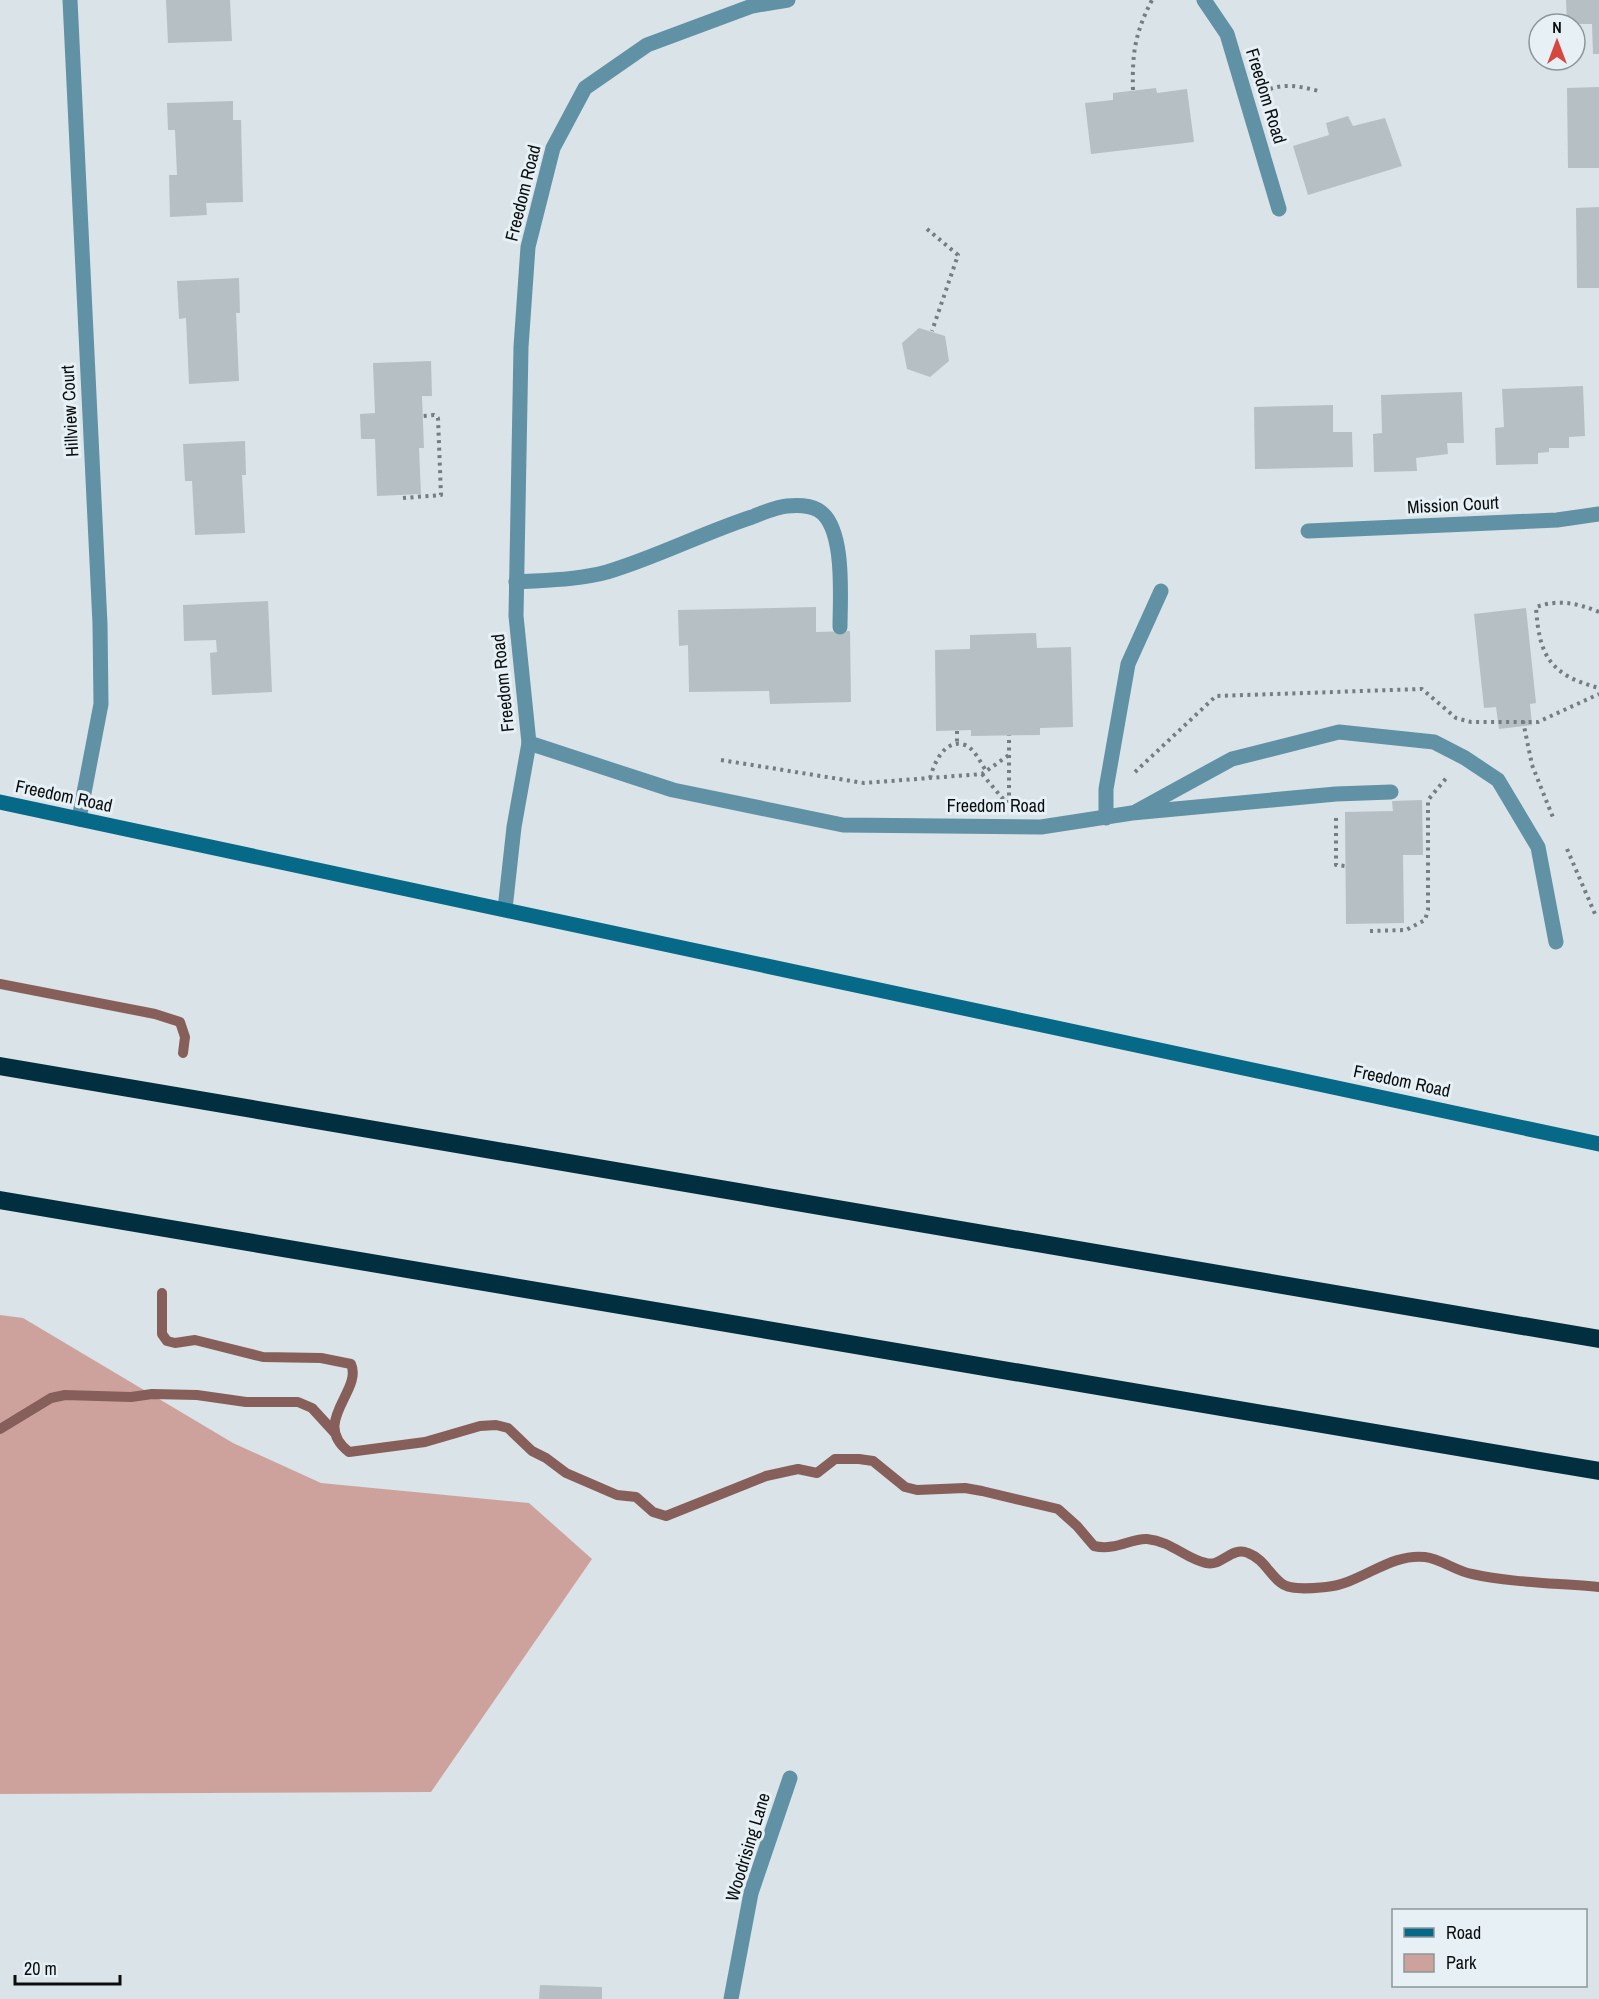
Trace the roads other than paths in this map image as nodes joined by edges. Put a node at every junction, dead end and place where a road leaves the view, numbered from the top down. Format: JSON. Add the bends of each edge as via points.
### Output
{"nodes":[{"id":1,"x":70,"y":0,"type":"edge"},
{"id":2,"x":789,"y":0,"type":"edge"},
{"id":3,"x":1204,"y":0,"type":"edge"},
{"id":4,"x":1279,"y":209,"type":"dead end"},
{"id":5,"x":1599,"y":514,"type":"edge"},
{"id":6,"x":1308,"y":531,"type":"dead end"},
{"id":7,"x":516,"y":582,"type":"junction"},
{"id":8,"x":1161,"y":591,"type":"dead end"},
{"id":9,"x":840,"y":627,"type":"dead end"},
{"id":10,"x":529,"y":743,"type":"junction"},
{"id":11,"x":1391,"y":792,"type":"dead end"},
{"id":12,"x":0,"y":802,"type":"edge"},
{"id":13,"x":1132,"y":813,"type":"junction"},
{"id":14,"x":1106,"y":818,"type":"junction"},
{"id":15,"x":79,"y":819,"type":"junction"},
{"id":16,"x":505,"y":909,"type":"junction"},
{"id":17,"x":1556,"y":942,"type":"dead end"},
{"id":18,"x":0,"y":1066,"type":"edge"},
{"id":19,"x":1599,"y":1144,"type":"edge"},
{"id":20,"x":0,"y":1200,"type":"edge"},
{"id":21,"x":1599,"y":1339,"type":"edge"},
{"id":22,"x":1599,"y":1471,"type":"edge"},
{"id":23,"x":790,"y":1778,"type":"dead end"},
{"id":24,"x":731,"y":1999,"type":"edge"}],
"edges":[{"from":1,"to":15,"type":"street","name":"Hillview Court","via":[[101,704]]},
{"from":2,"to":7,"type":"street","name":"Freedom Road","via":[[752,6],[647,45],[585,88],[553,148],[528,246],[521,347]]},
{"from":3,"to":4,"type":"street","name":"Freedom Road","via":[[1227,34]]},
{"from":5,"to":6,"type":"street","name":"Mission Court","via":[[1557,520]]},
{"from":7,"to":9,"type":"street","via":[[605,572],[786,506],[807,506],[820,511],[833,529],[840,563]]},
{"from":7,"to":10,"type":"street","name":"Freedom Road"},
{"from":8,"to":14,"type":"street","via":[[1128,664],[1106,789]]},
{"from":10,"to":14,"type":"street","name":"Freedom Road","via":[[673,790],[843,825],[1041,827]]},
{"from":10,"to":16,"type":"street","via":[[515,818]]},
{"from":11,"to":13,"type":"street","name":"Freedom Road"},
{"from":12,"to":15,"type":"street","name":"Freedom Road"},
{"from":13,"to":14,"type":"street","name":"Freedom Road"},
{"from":13,"to":17,"type":"street","via":[[1232,759],[1339,732],[1434,742],[1498,780],[1538,847]]},
{"from":15,"to":16,"type":"street","name":"Freedom Road"},
{"from":16,"to":19,"type":"street","name":"Freedom Road"},
{"from":18,"to":21,"type":"highway"},
{"from":20,"to":22,"type":"highway"},
{"from":23,"to":24,"type":"street","name":"Woodrising Lane","via":[[751,1893]]}]}
